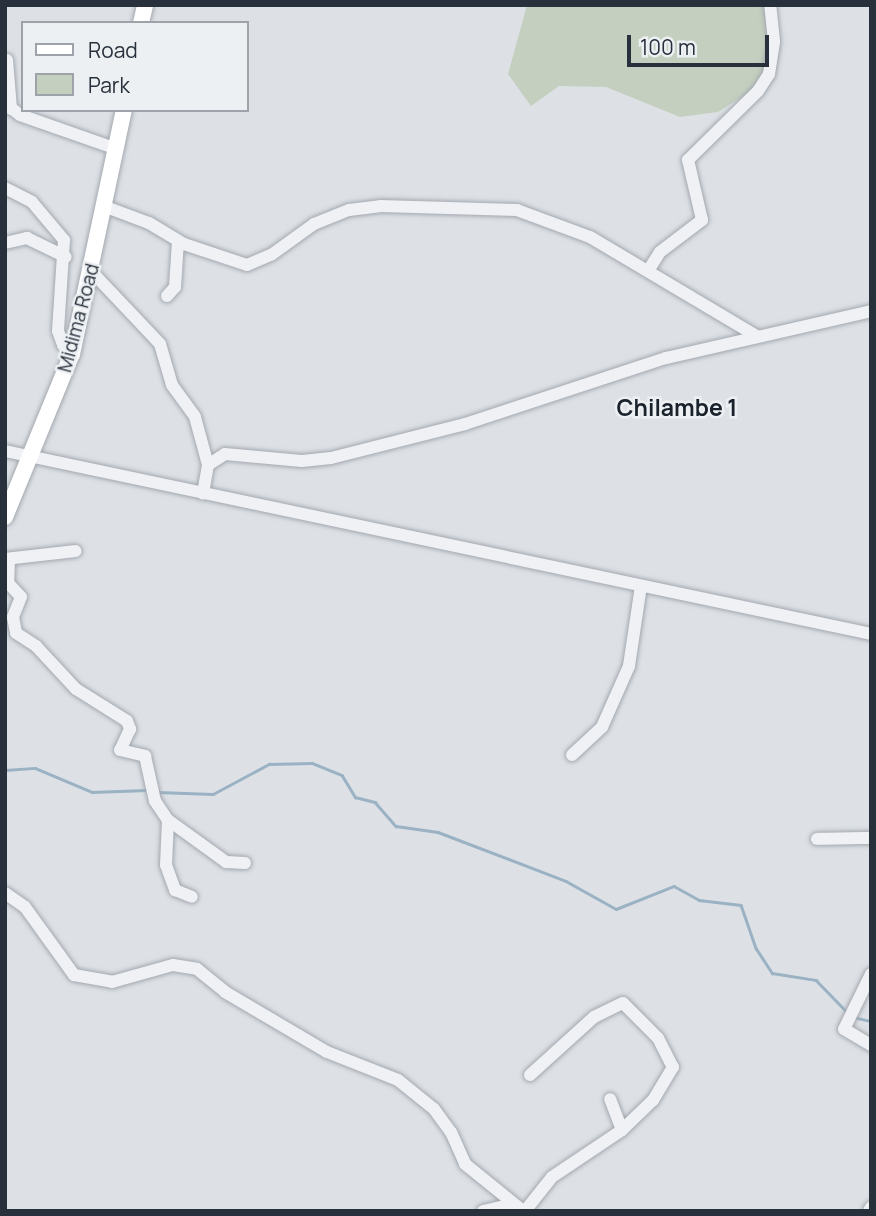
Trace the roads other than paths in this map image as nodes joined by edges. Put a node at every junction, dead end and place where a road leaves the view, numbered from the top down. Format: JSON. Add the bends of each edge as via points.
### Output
{"nodes":[{"id":1,"x":770,"y":5,"type":"edge"},
{"id":2,"x":7,"y":60,"type":"edge"},
{"id":3,"x":8,"y":106,"type":"edge"},
{"id":4,"x":23,"y":112,"type":"edge"},
{"id":5,"x":124,"y":112,"type":"edge"},
{"id":6,"x":117,"y":149,"type":"junction"},
{"id":7,"x":5,"y":188,"type":"edge"},
{"id":8,"x":106,"y":207,"type":"junction"},
{"id":9,"x":178,"y":241,"type":"junction"},
{"id":10,"x":5,"y":243,"type":"edge"},
{"id":11,"x":66,"y":257,"type":"junction"},
{"id":12,"x":648,"y":271,"type":"junction"},
{"id":13,"x":92,"y":272,"type":"junction"},
{"id":14,"x":167,"y":296,"type":"dead end"},
{"id":15,"x":871,"y":311,"type":"edge"},
{"id":16,"x":757,"y":335,"type":"junction"},
{"id":17,"x":72,"y":354,"type":"junction"},
{"id":18,"x":5,"y":452,"type":"edge"},
{"id":19,"x":33,"y":455,"type":"junction"},
{"id":20,"x":208,"y":465,"type":"junction"},
{"id":21,"x":203,"y":494,"type":"junction"},
{"id":22,"x":5,"y":517,"type":"edge"},
{"id":23,"x":76,"y":551,"type":"dead end"},
{"id":24,"x":7,"y":559,"type":"edge"},
{"id":25,"x":641,"y":586,"type":"junction"},
{"id":26,"x":871,"y":634,"type":"edge"},
{"id":27,"x":572,"y":755,"type":"dead end"},
{"id":28,"x":168,"y":820,"type":"junction"},
{"id":29,"x":871,"y":838,"type":"edge"},
{"id":30,"x":817,"y":839,"type":"dead end"},
{"id":31,"x":245,"y":863,"type":"dead end"},
{"id":32,"x":5,"y":893,"type":"edge"},
{"id":33,"x":192,"y":897,"type":"dead end"},
{"id":34,"x":871,"y":974,"type":"edge"},
{"id":35,"x":871,"y":1045,"type":"edge"},
{"id":36,"x":530,"y":1075,"type":"dead end"},
{"id":37,"x":610,"y":1099,"type":"dead end"},
{"id":38,"x":622,"y":1129,"type":"junction"},
{"id":39,"x":520,"y":1209,"type":"edge"},
{"id":40,"x":483,"y":1211,"type":"edge"}],
"edges":[{"from":1,"to":12,"type":"street","via":[[774,41],[769,74],[758,91],[688,160],[702,220],[660,253]]},
{"from":2,"to":3,"type":"street"},
{"from":4,"to":6,"type":"street"},
{"from":5,"to":6,"type":"main road","name":"Midima Road"},
{"from":6,"to":8,"type":"main road","name":"Midima Road"},
{"from":7,"to":11,"type":"street","via":[[32,202],[58,229]]},
{"from":8,"to":9,"type":"street","via":[[149,223]]},
{"from":8,"to":13,"type":"main road","name":"Midima Road"},
{"from":9,"to":12,"type":"street","via":[[247,265],[271,256],[314,224],[349,210],[493,206],[570,228]]},
{"from":9,"to":14,"type":"street","via":[[175,287]]},
{"from":10,"to":11,"type":"street","via":[[27,238]]},
{"from":11,"to":17,"type":"street","via":[[58,331],[62,345]]},
{"from":12,"to":16,"type":"street"},
{"from":13,"to":17,"type":"main road","name":"Midima Road"},
{"from":13,"to":20,"type":"street","via":[[155,334],[172,385],[195,417]]},
{"from":15,"to":16,"type":"street"},
{"from":16,"to":20,"type":"street","via":[[648,363],[465,424],[320,460],[225,454]]},
{"from":17,"to":19,"type":"main road","name":"Midima Road"},
{"from":18,"to":19,"type":"street"},
{"from":19,"to":21,"type":"street"},
{"from":19,"to":22,"type":"main road","name":"Midima Road"},
{"from":20,"to":21,"type":"street"},
{"from":21,"to":25,"type":"street"},
{"from":23,"to":24,"type":"street"},
{"from":24,"to":28,"type":"street","via":[[8,583],[21,597],[13,617],[16,633],[36,646],[76,689],[127,721],[130,729],[120,750],[145,756],[155,801]]},
{"from":25,"to":26,"type":"street"},
{"from":25,"to":27,"type":"street","via":[[629,666],[602,727]]},
{"from":28,"to":31,"type":"street","via":[[226,862]]},
{"from":28,"to":33,"type":"street","via":[[166,865],[175,890]]},
{"from":29,"to":30,"type":"street"},
{"from":32,"to":39,"type":"street","via":[[25,907],[74,975],[112,982],[173,965],[197,969],[225,992],[327,1052],[398,1080],[434,1109],[452,1132],[465,1164]]},
{"from":34,"to":35,"type":"street","via":[[844,1029]]},
{"from":36,"to":38,"type":"street","via":[[594,1017],[623,1003],[658,1038],[673,1067],[653,1100]]},
{"from":37,"to":38,"type":"street"},
{"from":38,"to":39,"type":"street","via":[[552,1177]]},
{"from":39,"to":40,"type":"street"}]}
